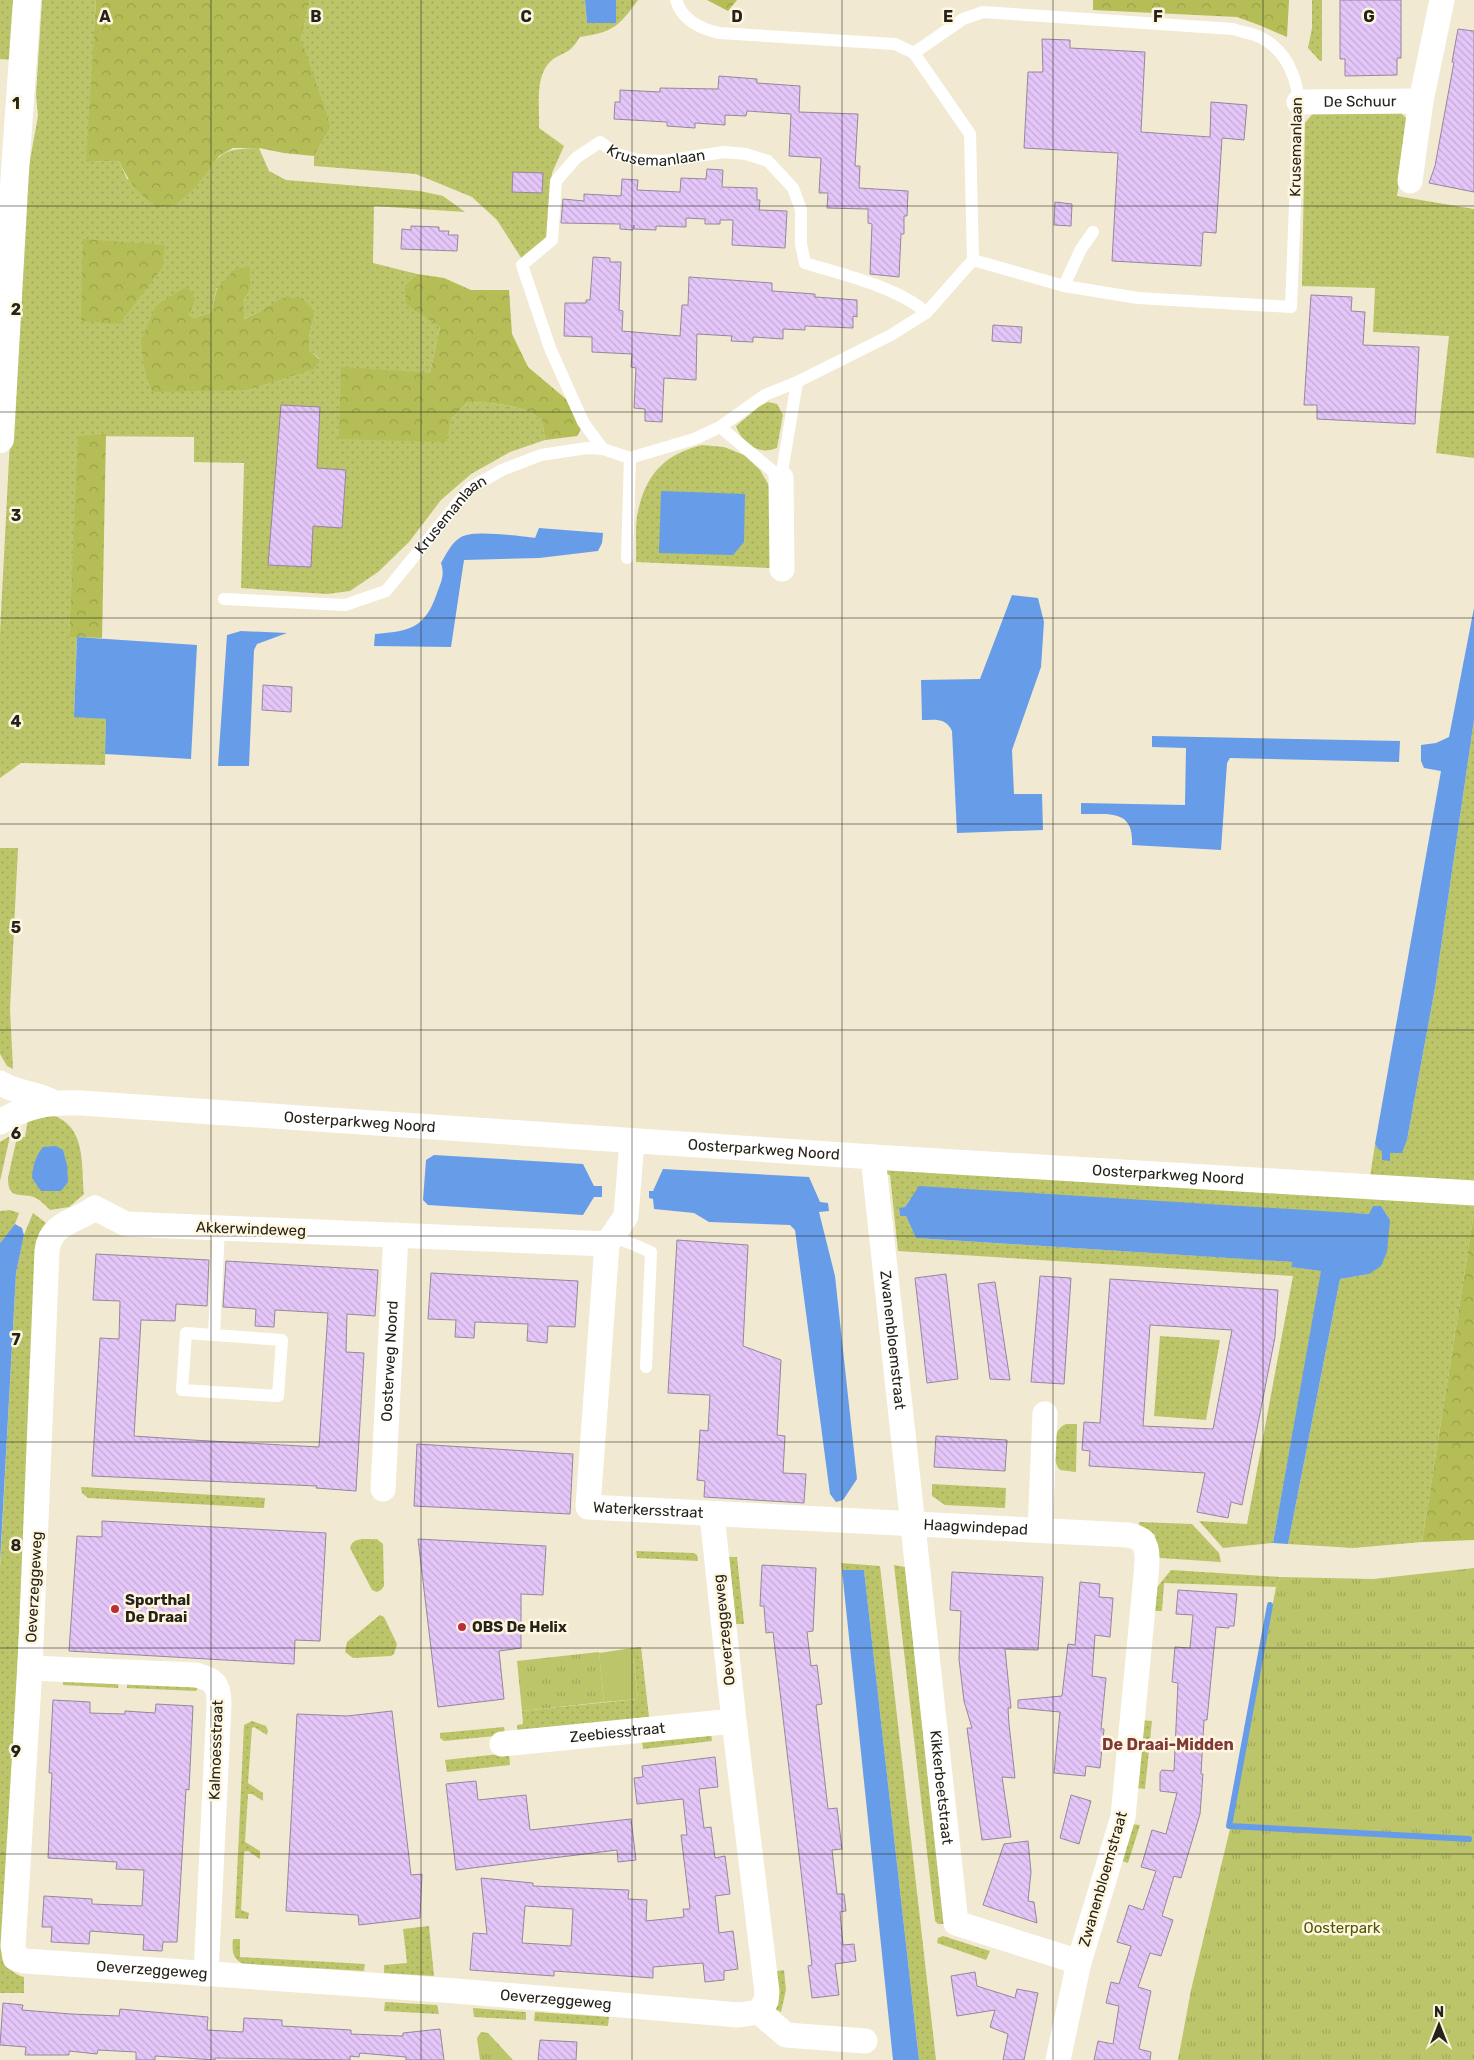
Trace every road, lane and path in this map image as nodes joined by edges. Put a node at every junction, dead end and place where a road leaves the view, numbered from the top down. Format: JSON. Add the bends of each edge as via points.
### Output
{"nodes":[{"id":1,"x":28,"y":0,"type":"edge"},
{"id":2,"x":676,"y":0,"type":"edge"},
{"id":3,"x":1442,"y":0,"type":"edge"},
{"id":4,"x":914,"y":53,"type":"junction"},
{"id":5,"x":1420,"y":101,"type":"junction"},
{"id":6,"x":1299,"y":102,"type":"junction"},
{"id":7,"x":1410,"y":181,"type":"dead end"},
{"id":8,"x":1093,"y":232,"type":"dead end"},
{"id":9,"x":973,"y":260,"type":"junction"},
{"id":10,"x":1064,"y":286,"type":"junction"},
{"id":11,"x":926,"y":313,"type":"junction"},
{"id":12,"x":797,"y":382,"type":"junction"},
{"id":13,"x":720,"y":426,"type":"junction"},
{"id":14,"x":0,"y":439,"type":"edge"},
{"id":15,"x":603,"y":449,"type":"junction"},
{"id":16,"x":630,"y":458,"type":"junction"},
{"id":17,"x":781,"y":478,"type":"junction"},
{"id":18,"x":627,"y":558,"type":"dead end"},
{"id":19,"x":782,"y":568,"type":"dead end"},
{"id":20,"x":224,"y":599,"type":"dead end"},
{"id":21,"x":0,"y":1083,"type":"edge"},
{"id":22,"x":53,"y":1102,"type":"junction"},
{"id":23,"x":0,"y":1122,"type":"edge"},
{"id":24,"x":632,"y":1141,"type":"junction"},
{"id":25,"x":873,"y":1157,"type":"junction"},
{"id":26,"x":1474,"y":1193,"type":"edge"},
{"id":27,"x":220,"y":1228,"type":"junction"},
{"id":28,"x":396,"y":1235,"type":"junction"},
{"id":29,"x":610,"y":1240,"type":"junction"},
{"id":30,"x":214,"y":1335,"type":"junction"},
{"id":31,"x":646,"y":1367,"type":"dead end"},
{"id":32,"x":1045,"y":1414,"type":"dead end"},
{"id":33,"x":38,"y":1487,"type":"joint"},
{"id":34,"x":383,"y":1489,"type":"dead end"},
{"id":35,"x":712,"y":1515,"type":"junction"},
{"id":36,"x":912,"y":1523,"type":"junction"},
{"id":37,"x":1040,"y":1530,"type":"junction"},
{"id":38,"x":1146,"y":1576,"type":"joint"},
{"id":39,"x":30,"y":1668,"type":"junction"},
{"id":40,"x":734,"y":1721,"type":"junction"},
{"id":41,"x":502,"y":1744,"type":"dead end"},
{"id":42,"x":1079,"y":1962,"type":"junction"},
{"id":43,"x":206,"y":1974,"type":"junction"},
{"id":44,"x":759,"y":2012,"type":"junction"},
{"id":45,"x":865,"y":2041,"type":"dead end"},
{"id":46,"x":1058,"y":2060,"type":"edge"}],
"edges":[{"from":1,"to":14,"type":"main road"},
{"from":2,"to":4,"type":"lane","via":[[688,19],[702,29],[719,33],[895,44]]},
{"from":3,"to":5,"type":"street"},
{"from":4,"to":6,"type":"lane","name":"Krusemanlaan","via":[[963,19],[983,12],[1233,29],[1260,37],[1278,50],[1291,68]]},
{"from":4,"to":9,"type":"lane","via":[[970,134]]},
{"from":5,"to":6,"type":"street","name":"De Schuur"},
{"from":5,"to":7,"type":"street"},
{"from":6,"to":10,"type":"lane","name":"Krusemanlaan","via":[[1291,307],[1138,298]]},
{"from":8,"to":10,"type":"lane","via":[[1080,249]]},
{"from":9,"to":10,"type":"lane","name":"Krusemanlaan"},
{"from":9,"to":11,"type":"lane"},
{"from":11,"to":12,"type":"lane","via":[[891,335]]},
{"from":11,"to":15,"type":"lane","name":"Krusemanlaan","via":[[898,294],[805,263],[801,244],[801,210],[793,188],[768,161],[724,152],[664,161],[638,160],[617,154],[600,142],[576,158],[556,181],[552,240],[522,265],[550,348],[583,422]]},
{"from":12,"to":13,"type":"lane","via":[[765,395]]},
{"from":12,"to":17,"type":"lane"},
{"from":13,"to":16,"type":"lane","via":[[694,439]]},
{"from":13,"to":17,"type":"lane"},
{"from":15,"to":16,"type":"lane","name":"Krusemanlaan"},
{"from":15,"to":20,"type":"lane","name":"Krusemanlaan","via":[[587,448],[540,455],[502,470],[470,488],[386,591],[345,606]]},
{"from":16,"to":18,"type":"lane"},
{"from":17,"to":19,"type":"street"},
{"from":21,"to":22,"type":"street","name":"Oosterparkweg Noord"},
{"from":22,"to":23,"type":"street","name":"Oosterparkweg Noord","via":[[26,1109]]},
{"from":22,"to":24,"type":"street","name":"Oosterparkweg Noord"},
{"from":24,"to":25,"type":"street","name":"Oosterparkweg Noord"},
{"from":24,"to":29,"type":"street","via":[[626,1216]]},
{"from":25,"to":26,"type":"street","name":"Oosterparkweg Noord"},
{"from":25,"to":36,"type":"street","name":"Zwanenbloemstraat"},
{"from":27,"to":28,"type":"street","name":"Akkerwindeweg"},
{"from":27,"to":30,"type":"lane"},
{"from":27,"to":33,"type":"street","name":"Akkerwindeweg","via":[[126,1224],[95,1208],[84,1217],[70,1220],[50,1238]]},
{"from":28,"to":29,"type":"street","name":"Akkerwindeweg"},
{"from":28,"to":34,"type":"street","name":"Oosterweg Noord"},
{"from":29,"to":31,"type":"lane","via":[[651,1252]]},
{"from":29,"to":35,"type":"street","name":"Waterkersstraat","via":[[588,1508]]},
{"from":30,"to":30,"type":"lane","via":[[282,1340],[278,1396],[182,1390],[186,1333]]},
{"from":32,"to":37,"type":"street"},
{"from":33,"to":39,"type":"street","name":"Oeverzeggeweg"},
{"from":35,"to":36,"type":"street","name":"Waterkersstraat"},
{"from":35,"to":40,"type":"street","name":"Oeverzeggeweg"},
{"from":36,"to":37,"type":"street","name":"Haagwindepad"},
{"from":36,"to":42,"type":"street","name":"Kikkerbeetstraat","via":[[956,1923]]},
{"from":37,"to":38,"type":"street","name":"Haagwindepad","via":[[1134,1536],[1148,1550]]},
{"from":38,"to":42,"type":"street","name":"Zwanenbloemstraat","via":[[1123,1817]]},
{"from":39,"to":43,"type":"street","name":"Kalmoesstraat","via":[[196,1675],[216,1684],[219,1693]]},
{"from":39,"to":43,"type":"street","name":"Oeverzeggeweg","via":[[13,1946],[15,1958]]},
{"from":40,"to":41,"type":"street","name":"Zeebiesstraat"},
{"from":40,"to":44,"type":"street","name":"Oeverzeggeweg","via":[[767,1992],[766,2002]]},
{"from":42,"to":46,"type":"street","name":"Zwanenbloemstraat"},
{"from":43,"to":44,"type":"street","name":"Oeverzeggeweg","via":[[739,2015]]},
{"from":44,"to":45,"type":"street","via":[[786,2035]]}]}
